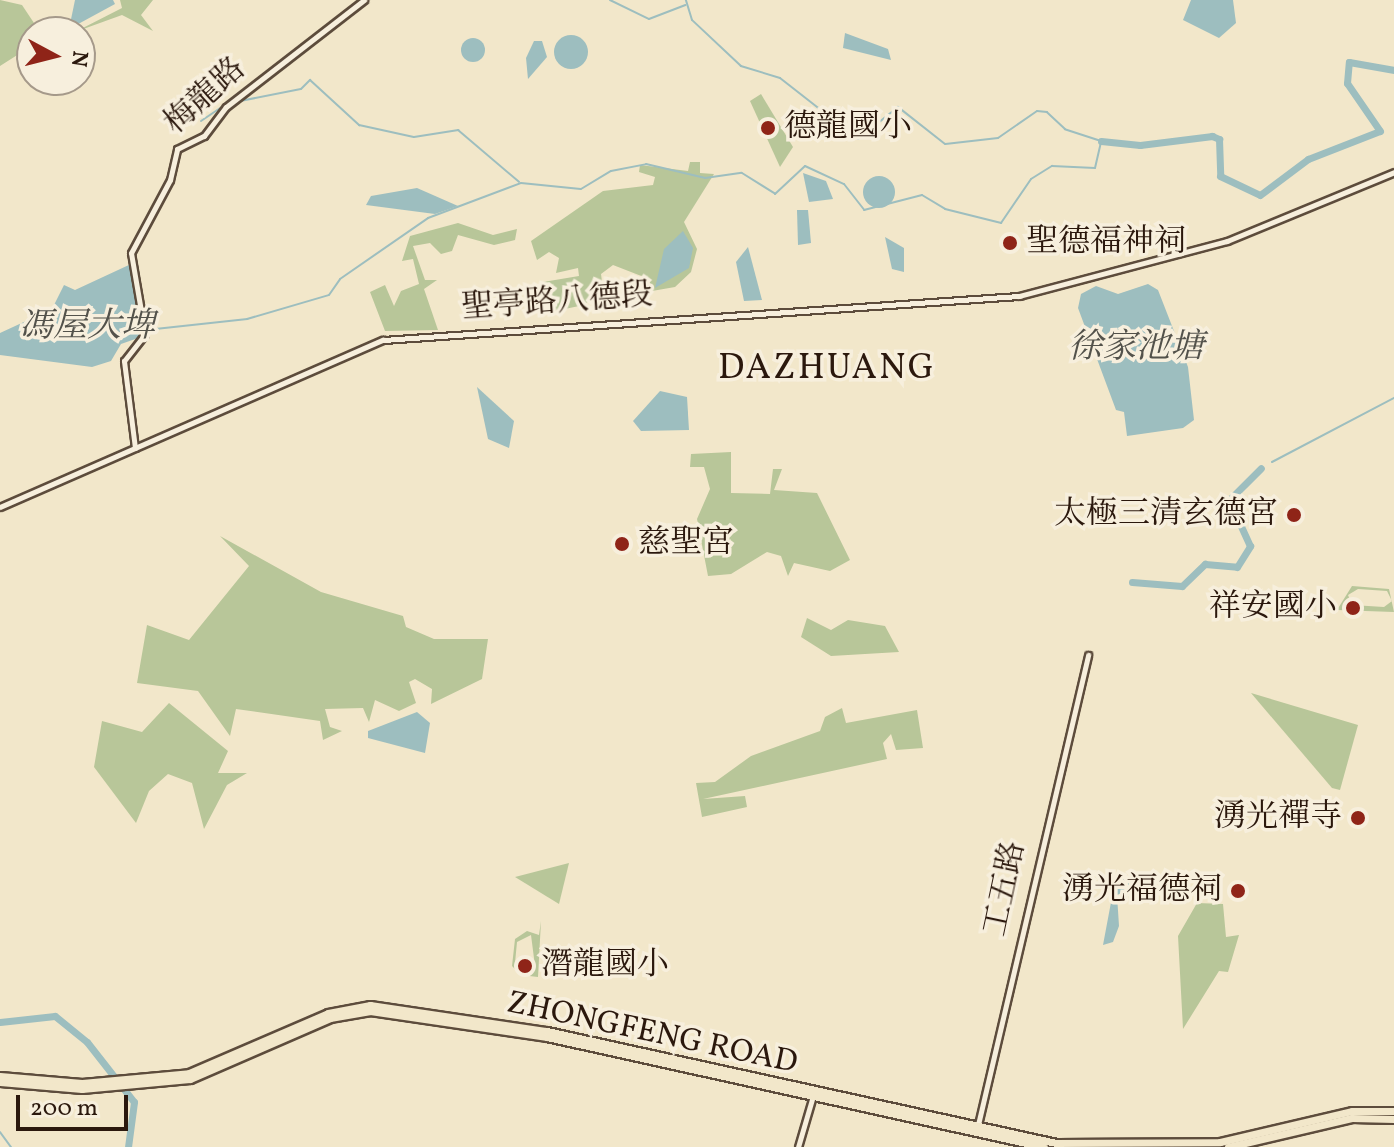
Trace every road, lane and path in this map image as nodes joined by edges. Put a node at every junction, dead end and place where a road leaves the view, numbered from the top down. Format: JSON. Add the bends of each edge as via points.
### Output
{"nodes":[{"id":1,"x":364,"y":0,"type":"edge"},
{"id":2,"x":1394,"y":172,"type":"edge"},
{"id":3,"x":135,"y":448,"type":"junction"},
{"id":4,"x":0,"y":507,"type":"edge"},
{"id":5,"x":1088,"y":655,"type":"dead end"},
{"id":6,"x":0,"y":1079,"type":"edge"},
{"id":7,"x":128,"y":1084,"type":"junction"},
{"id":8,"x":812,"y":1099,"type":"junction"},
{"id":9,"x":1394,"y":1111,"type":"edge"},
{"id":10,"x":1394,"y":1119,"type":"edge"},
{"id":11,"x":976,"y":1131,"type":"junction"},
{"id":12,"x":1032,"y":1142,"type":"junction"},
{"id":13,"x":798,"y":1147,"type":"edge"},
{"id":14,"x":1044,"y":1147,"type":"edge"},
{"id":15,"x":1228,"y":1147,"type":"edge"}],
"edges":[{"from":1,"to":3,"type":"street","name":"梅龍路","via":[[227,106],[204,136],[177,149],[170,180],[131,253],[145,334],[124,361]]},
{"from":2,"to":3,"type":"street","name":"聖亭路八德段","via":[[1279,224],[1071,284],[984,300],[383,340]]},
{"from":3,"to":4,"type":"street","name":"聖亭路八德段"},
{"from":5,"to":11,"type":"street","name":"工五路"},
{"from":6,"to":7,"type":"main road"},
{"from":7,"to":8,"type":"main road","name":"ZHONGFENG ROAD","via":[[220,1071],[330,1018],[370,1011],[544,1036]]},
{"from":7,"to":11,"type":"main road","name":"ZHONGFENG ROAD","via":[[218,1066],[328,1013],[370,1005],[547,1031]]},
{"from":8,"to":11,"type":"main road","name":"ZHONGFENG ROAD"},
{"from":8,"to":13,"type":"street"},
{"from":9,"to":12,"type":"main road","name":"ZHONGFENG ROAD","via":[[1352,1111],[1233,1140]]},
{"from":10,"to":15,"type":"main road","via":[[1352,1118]]},
{"from":11,"to":12,"type":"main road","name":"ZHONGFENG ROAD"},
{"from":12,"to":14,"type":"main road","name":"ZHONGFENG ROAD"}]}
